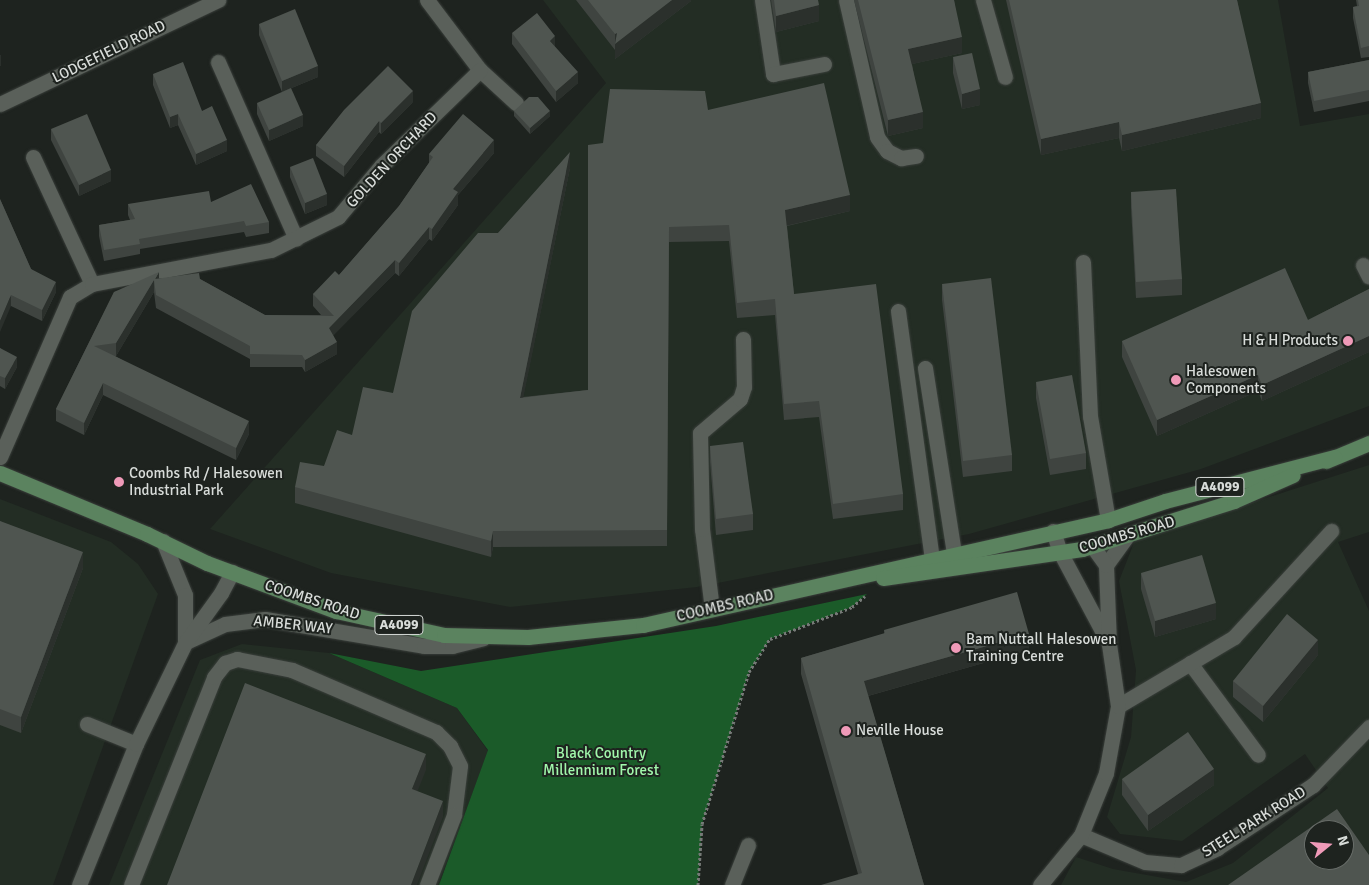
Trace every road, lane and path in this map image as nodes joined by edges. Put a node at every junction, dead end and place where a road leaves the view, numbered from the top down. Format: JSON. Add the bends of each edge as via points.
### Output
{"nodes":[{"id":1,"x":218,"y":0,"type":"edge"},
{"id":2,"x":427,"y":0,"type":"edge"},
{"id":3,"x":762,"y":0,"type":"edge"},
{"id":4,"x":846,"y":0,"type":"edge"},
{"id":5,"x":983,"y":0,"type":"edge"},
{"id":6,"x":218,"y":62,"type":"dead end"},
{"id":7,"x":824,"y":64,"type":"dead end"},
{"id":8,"x":480,"y":70,"type":"junction"},
{"id":9,"x":1006,"y":77,"type":"dead end"},
{"id":10,"x":516,"y":103,"type":"dead end"},
{"id":11,"x":0,"y":104,"type":"edge"},
{"id":12,"x":33,"y":156,"type":"dead end"},
{"id":13,"x":916,"y":156,"type":"dead end"},
{"id":14,"x":296,"y":239,"type":"junction"},
{"id":15,"x":1083,"y":262,"type":"dead end"},
{"id":16,"x":92,"y":284,"type":"junction"},
{"id":17,"x":898,"y":311,"type":"dead end"},
{"id":18,"x":743,"y":339,"type":"dead end"},
{"id":19,"x":925,"y":368,"type":"dead end"},
{"id":20,"x":1369,"y":443,"type":"edge"},
{"id":21,"x":0,"y":457,"type":"edge"},
{"id":22,"x":1334,"y":457,"type":"junction"},
{"id":23,"x":0,"y":473,"type":"edge"},
{"id":24,"x":1108,"y":520,"type":"junction"},
{"id":25,"x":1331,"y":531,"type":"dead end"},
{"id":26,"x":1127,"y":536,"type":"junction"},
{"id":27,"x":163,"y":541,"type":"junction"},
{"id":28,"x":1057,"y":542,"type":"junction"},
{"id":29,"x":1092,"y":546,"type":"junction"},
{"id":30,"x":954,"y":554,"type":"junction"},
{"id":31,"x":932,"y":558,"type":"junction"},
{"id":32,"x":1009,"y":561,"type":"junction"},
{"id":33,"x":1106,"y":566,"type":"junction"},
{"id":34,"x":232,"y":572,"type":"junction"},
{"id":35,"x":820,"y":585,"type":"junction"},
{"id":36,"x":867,"y":594,"type":"dead end"},
{"id":37,"x":712,"y":609,"type":"junction"},
{"id":38,"x":492,"y":636,"type":"junction"},
{"id":39,"x":185,"y":643,"type":"junction"},
{"id":40,"x":1109,"y":644,"type":"junction"},
{"id":41,"x":1190,"y":663,"type":"junction"},
{"id":42,"x":1118,"y":706,"type":"junction"},
{"id":43,"x":87,"y":724,"type":"dead end"},
{"id":44,"x":1369,"y":728,"type":"edge"},
{"id":45,"x":136,"y":744,"type":"junction"},
{"id":46,"x":1258,"y":755,"type":"dead end"},
{"id":47,"x":1081,"y":835,"type":"junction"},
{"id":48,"x":748,"y":845,"type":"dead end"},
{"id":49,"x":80,"y":885,"type":"edge"},
{"id":50,"x":131,"y":885,"type":"edge"},
{"id":51,"x":427,"y":885,"type":"edge"},
{"id":52,"x":698,"y":885,"type":"edge"},
{"id":53,"x":732,"y":885,"type":"edge"},
{"id":54,"x":1040,"y":885,"type":"edge"}],
"edges":[{"from":1,"to":11,"type":"street","name":"LODGEFIELD ROAD"},
{"from":2,"to":8,"type":"street"},
{"from":3,"to":7,"type":"street","via":[[773,74]]},
{"from":4,"to":13,"type":"street","via":[[877,137],[887,151],[901,158]]},
{"from":5,"to":9,"type":"street"},
{"from":6,"to":14,"type":"street"},
{"from":8,"to":10,"type":"street"},
{"from":8,"to":14,"type":"street","name":"GOLDEN ORCHARD","via":[[381,166],[338,217]]},
{"from":12,"to":16,"type":"street"},
{"from":14,"to":16,"type":"street","name":"GOLDEN ORCHARD","via":[[271,250]]},
{"from":15,"to":24,"type":"street","via":[[1090,416]]},
{"from":16,"to":21,"type":"street","name":"GOLDEN ORCHARD","via":[[70,296]]},
{"from":17,"to":31,"type":"street"},
{"from":18,"to":37,"type":"street","via":[[744,387],[740,399],[700,433],[702,529]]},
{"from":19,"to":30,"type":"street"},
{"from":20,"to":22,"type":"main road","name":"COOMBS ROAD","number":"A4099"},
{"from":22,"to":24,"type":"main road","name":"COOMBS ROAD","number":"A4099","via":[[1165,501]]},
{"from":22,"to":26,"type":"main road","name":"COOMBS ROAD","number":"A4099","via":[[1234,501]]},
{"from":23,"to":27,"type":"main road","name":"COOMBS ROAD","number":"A4099"},
{"from":24,"to":28,"type":"main road","name":"COOMBS ROAD","number":"A4099"},
{"from":25,"to":41,"type":"street","via":[[1234,637]]},
{"from":26,"to":29,"type":"main road","name":"COOMBS ROAD","number":"A4099"},
{"from":26,"to":33,"type":"street"},
{"from":27,"to":34,"type":"main road","name":"COOMBS ROAD","number":"A4099"},
{"from":27,"to":39,"type":"street","via":[[185,595]]},
{"from":28,"to":29,"type":"main road","via":[[1086,538]]},
{"from":28,"to":30,"type":"main road","name":"COOMBS ROAD","number":"A4099","via":[[1021,550],[1007,542]]},
{"from":28,"to":32,"type":"main road","name":"COOMBS ROAD","number":"A4099"},
{"from":28,"to":40,"type":"street"},
{"from":29,"to":33,"type":"street"},
{"from":30,"to":31,"type":"main road","name":"COOMBS ROAD","number":"A4099"},
{"from":30,"to":32,"type":"street","via":[[960,560],[998,554]]},
{"from":31,"to":35,"type":"main road","name":"COOMBS ROAD","number":"A4099"},
{"from":32,"to":35,"type":"main road","name":"COOMBS ROAD","number":"A4099"},
{"from":33,"to":40,"type":"street"},
{"from":34,"to":38,"type":"main road","name":"COOMBS ROAD","number":"A4099","via":[[336,611],[444,635]]},
{"from":34,"to":39,"type":"street"},
{"from":35,"to":37,"type":"main road","name":"COOMBS ROAD","number":"A4099"},
{"from":36,"to":52,"type":"path","via":[[852,607],[770,640],[749,672],[702,824]]},
{"from":37,"to":38,"type":"main road","name":"COOMBS ROAD","number":"A4099","via":[[643,625],[528,637]]},
{"from":38,"to":39,"type":"street","name":"AMBER WAY","via":[[452,646],[424,646],[265,619],[225,624]]},
{"from":39,"to":45,"type":"street"},
{"from":40,"to":42,"type":"street"},
{"from":41,"to":42,"type":"street"},
{"from":41,"to":46,"type":"street"},
{"from":42,"to":47,"type":"street","via":[[1106,773]]},
{"from":43,"to":45,"type":"street"},
{"from":44,"to":47,"type":"street","name":"STEEL PARK ROAD","via":[[1313,784],[1217,848],[1181,865],[1144,862]]},
{"from":45,"to":49,"type":"street"},
{"from":47,"to":54,"type":"street"},
{"from":48,"to":53,"type":"street"},
{"from":50,"to":51,"type":"street","via":[[214,677],[225,663],[237,659],[292,670],[436,732],[450,746],[460,766],[455,806]]}]}
